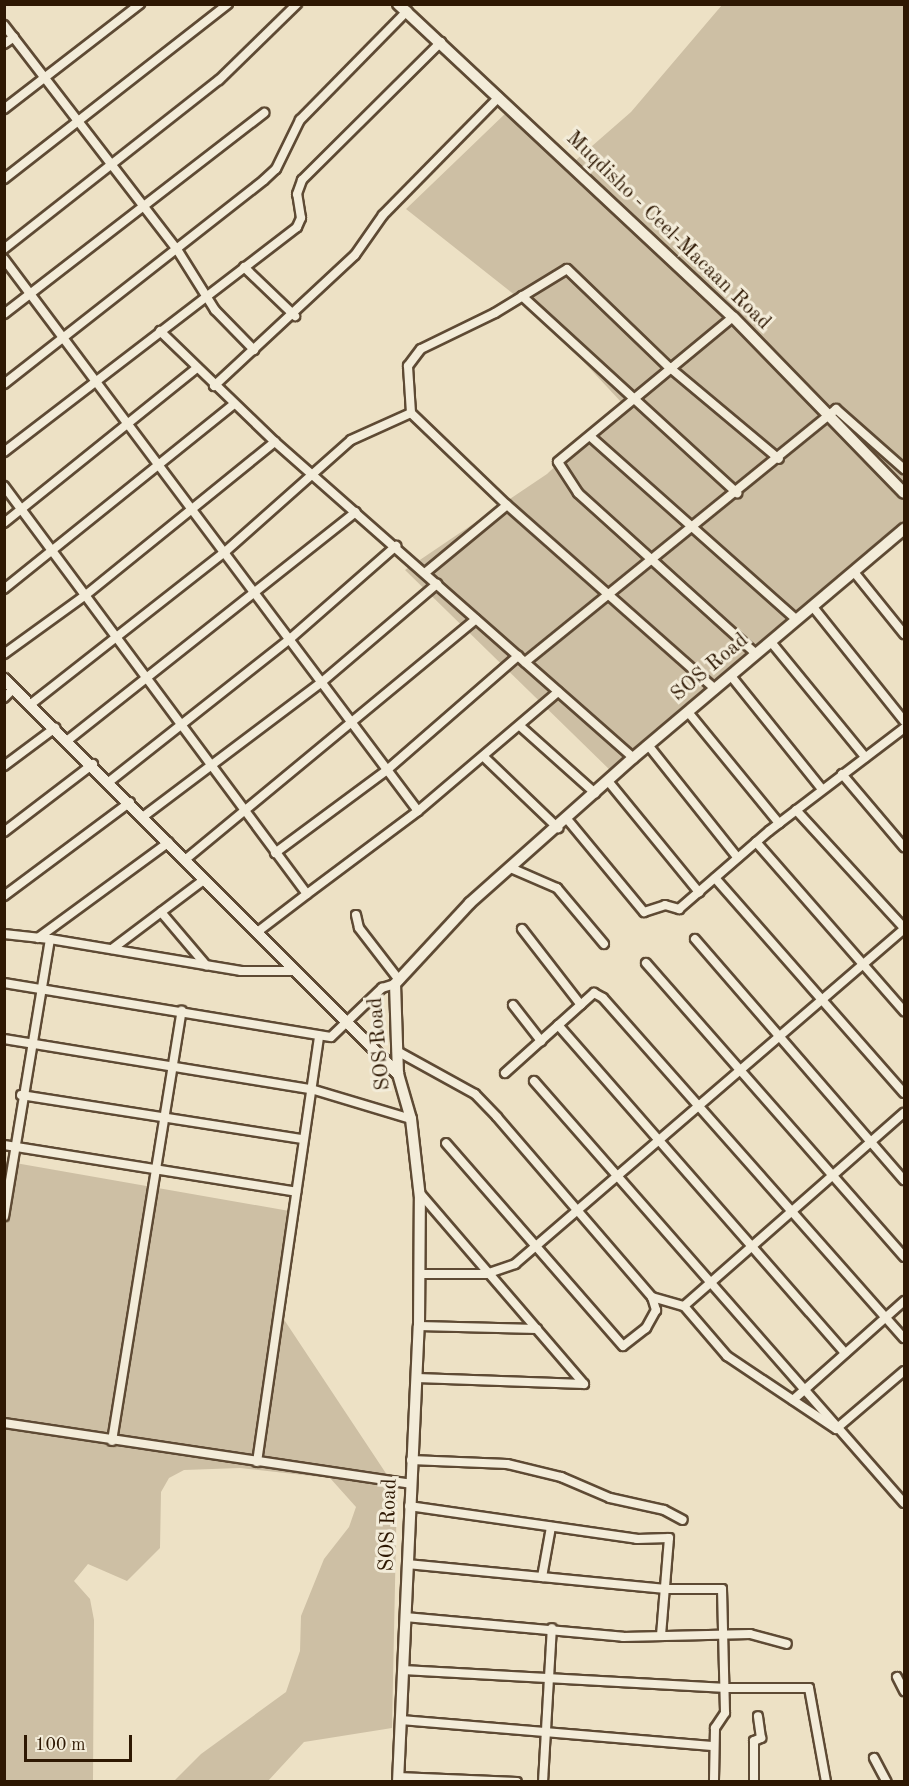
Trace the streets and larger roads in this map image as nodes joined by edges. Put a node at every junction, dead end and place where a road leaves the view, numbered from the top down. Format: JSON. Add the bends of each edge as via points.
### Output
{"nodes":[{"id":1,"x":140,"y":4,"type":"edge"},
{"id":2,"x":228,"y":4,"type":"edge"},
{"id":3,"x":297,"y":4,"type":"edge"},
{"id":4,"x":403,"y":8,"type":"edge"},
{"id":5,"x":4,"y":25,"type":"edge"},
{"id":6,"x":14,"y":37,"type":"junction"},
{"id":7,"x":441,"y":42,"type":"junction"},
{"id":8,"x":4,"y":44,"type":"edge"},
{"id":9,"x":44,"y":77,"type":"junction"},
{"id":10,"x":499,"y":98,"type":"junction"},
{"id":11,"x":4,"y":109,"type":"edge"},
{"id":12,"x":264,"y":113,"type":"dead end"},
{"id":13,"x":79,"y":123,"type":"junction"},
{"id":14,"x":111,"y":165,"type":"junction"},
{"id":15,"x":4,"y":179,"type":"edge"},
{"id":16,"x":146,"y":208,"type":"junction"},
{"id":17,"x":4,"y":249,"type":"edge"},
{"id":18,"x":178,"y":251,"type":"junction"},
{"id":19,"x":4,"y":259,"type":"edge"},
{"id":20,"x":244,"y":267,"type":"junction"},
{"id":21,"x":30,"y":293,"type":"junction"},
{"id":22,"x":207,"y":295,"type":"junction"},
{"id":23,"x":522,"y":296,"type":"junction"},
{"id":24,"x":4,"y":314,"type":"edge"},
{"id":25,"x":295,"y":316,"type":"junction"},
{"id":26,"x":733,"y":317,"type":"junction"},
{"id":27,"x":160,"y":331,"type":"junction"},
{"id":28,"x":64,"y":338,"type":"junction"},
{"id":29,"x":254,"y":350,"type":"junction"},
{"id":30,"x":197,"y":368,"type":"junction"},
{"id":31,"x":669,"y":368,"type":"junction"},
{"id":32,"x":96,"y":380,"type":"junction"},
{"id":33,"x":4,"y":384,"type":"edge"},
{"id":34,"x":214,"y":386,"type":"junction"},
{"id":35,"x":631,"y":399,"type":"junction"},
{"id":36,"x":234,"y":404,"type":"junction"},
{"id":37,"x":411,"y":413,"type":"junction"},
{"id":38,"x":826,"y":417,"type":"junction"},
{"id":39,"x":129,"y":423,"type":"junction"},
{"id":40,"x":592,"y":438,"type":"junction"},
{"id":41,"x":274,"y":441,"type":"junction"},
{"id":42,"x":4,"y":452,"type":"edge"},
{"id":43,"x":778,"y":459,"type":"junction"},
{"id":44,"x":162,"y":466,"type":"junction"},
{"id":45,"x":904,"y":469,"type":"edge"},
{"id":46,"x":312,"y":475,"type":"junction"},
{"id":47,"x":4,"y":486,"type":"edge"},
{"id":48,"x":737,"y":493,"type":"junction"},
{"id":49,"x":904,"y":493,"type":"edge"},
{"id":50,"x":507,"y":505,"type":"junction"},
{"id":51,"x":194,"y":508,"type":"junction"},
{"id":52,"x":22,"y":510,"type":"junction"},
{"id":53,"x":356,"y":512,"type":"junction"},
{"id":54,"x":4,"y":523,"type":"edge"},
{"id":55,"x":693,"y":527,"type":"junction"},
{"id":56,"x":904,"y":529,"type":"edge"},
{"id":57,"x":396,"y":546,"type":"junction"},
{"id":58,"x":52,"y":550,"type":"junction"},
{"id":59,"x":226,"y":550,"type":"junction"},
{"id":60,"x":652,"y":562,"type":"junction"},
{"id":61,"x":426,"y":572,"type":"junction"},
{"id":62,"x":854,"y":572,"type":"junction"},
{"id":63,"x":437,"y":584,"type":"junction"},
{"id":64,"x":4,"y":589,"type":"edge"},
{"id":65,"x":87,"y":594,"type":"junction"},
{"id":66,"x":258,"y":594,"type":"junction"},
{"id":67,"x":611,"y":595,"type":"junction"},
{"id":68,"x":813,"y":607,"type":"junction"},
{"id":69,"x":476,"y":620,"type":"junction"},
{"id":70,"x":797,"y":620,"type":"junction"},
{"id":71,"x":904,"y":634,"type":"edge"},
{"id":72,"x":116,"y":637,"type":"junction"},
{"id":73,"x":291,"y":638,"type":"junction"},
{"id":74,"x":771,"y":642,"type":"junction"},
{"id":75,"x":4,"y":654,"type":"edge"},
{"id":76,"x":756,"y":654,"type":"junction"},
{"id":77,"x":522,"y":659,"type":"junction"},
{"id":78,"x":731,"y":676,"type":"junction"},
{"id":79,"x":4,"y":679,"type":"edge"},
{"id":80,"x":148,"y":680,"type":"junction"},
{"id":81,"x":322,"y":681,"type":"junction"},
{"id":82,"x":14,"y":688,"type":"junction"},
{"id":83,"x":715,"y":689,"type":"junction"},
{"id":84,"x":558,"y":692,"type":"junction"},
{"id":85,"x":4,"y":698,"type":"edge"},
{"id":86,"x":31,"y":704,"type":"junction"},
{"id":87,"x":688,"y":712,"type":"junction"},
{"id":88,"x":904,"y":721,"type":"edge"},
{"id":89,"x":180,"y":723,"type":"junction"},
{"id":90,"x":353,"y":725,"type":"junction"},
{"id":91,"x":520,"y":726,"type":"junction"},
{"id":92,"x":55,"y":728,"type":"junction"},
{"id":93,"x":904,"y":728,"type":"edge"},
{"id":94,"x":68,"y":740,"type":"junction"},
{"id":95,"x":648,"y":745,"type":"junction"},
{"id":96,"x":484,"y":757,"type":"junction"},
{"id":97,"x":865,"y":757,"type":"junction"},
{"id":98,"x":633,"y":758,"type":"junction"},
{"id":99,"x":93,"y":764,"type":"junction"},
{"id":100,"x":4,"y":766,"type":"edge"},
{"id":101,"x":210,"y":766,"type":"junction"},
{"id":102,"x":387,"y":770,"type":"junction"},
{"id":103,"x":843,"y":774,"type":"junction"},
{"id":104,"x":110,"y":781,"type":"junction"},
{"id":105,"x":608,"y":781,"type":"junction"},
{"id":106,"x":822,"y":789,"type":"junction"},
{"id":107,"x":595,"y":793,"type":"junction"},
{"id":108,"x":130,"y":802,"type":"junction"},
{"id":109,"x":796,"y":810,"type":"junction"},
{"id":110,"x":418,"y":811,"type":"junction"},
{"id":111,"x":245,"y":812,"type":"junction"},
{"id":112,"x":144,"y":816,"type":"junction"},
{"id":113,"x":567,"y":819,"type":"junction"},
{"id":114,"x":779,"y":823,"type":"junction"},
{"id":115,"x":558,"y":828,"type":"junction"},
{"id":116,"x":4,"y":832,"type":"edge"},
{"id":117,"x":169,"y":842,"type":"junction"},
{"id":118,"x":756,"y":842,"type":"junction"},
{"id":119,"x":904,"y":847,"type":"edge"},
{"id":120,"x":275,"y":853,"type":"junction"},
{"id":121,"x":738,"y":858,"type":"junction"},
{"id":122,"x":186,"y":859,"type":"junction"},
{"id":123,"x":513,"y":869,"type":"junction"},
{"id":124,"x":715,"y":878,"type":"junction"},
{"id":125,"x":205,"y":879,"type":"junction"},
{"id":126,"x":699,"y":892,"type":"junction"},
{"id":127,"x":307,"y":894,"type":"junction"},
{"id":128,"x":4,"y":896,"type":"edge"},
{"id":129,"x":161,"y":912,"type":"junction"},
{"id":130,"x":356,"y":915,"type":"dead end"},
{"id":131,"x":522,"y":929,"type":"dead end"},
{"id":132,"x":904,"y":929,"type":"edge"},
{"id":133,"x":256,"y":933,"type":"junction"},
{"id":134,"x":4,"y":934,"type":"edge"},
{"id":135,"x":38,"y":938,"type":"junction"},
{"id":136,"x":51,"y":939,"type":"junction"},
{"id":137,"x":695,"y":939,"type":"dead end"},
{"id":138,"x":604,"y":944,"type":"dead end"},
{"id":139,"x":112,"y":949,"type":"junction"},
{"id":140,"x":646,"y":963,"type":"dead end"},
{"id":141,"x":206,"y":965,"type":"junction"},
{"id":142,"x":863,"y":965,"type":"junction"},
{"id":143,"x":294,"y":971,"type":"junction"},
{"id":144,"x":397,"y":982,"type":"junction"},
{"id":145,"x":4,"y":983,"type":"edge"},
{"id":146,"x":39,"y":988,"type":"junction"},
{"id":147,"x":821,"y":1001,"type":"junction"},
{"id":148,"x":513,"y":1005,"type":"dead end"},
{"id":149,"x":581,"y":1005,"type":"junction"},
{"id":150,"x":182,"y":1011,"type":"junction"},
{"id":151,"x":904,"y":1011,"type":"edge"},
{"id":152,"x":345,"y":1025,"type":"junction"},
{"id":153,"x":558,"y":1025,"type":"junction"},
{"id":154,"x":319,"y":1035,"type":"junction"},
{"id":155,"x":4,"y":1039,"type":"edge"},
{"id":156,"x":541,"y":1041,"type":"junction"},
{"id":157,"x":30,"y":1043,"type":"junction"},
{"id":158,"x":397,"y":1052,"type":"junction"},
{"id":159,"x":173,"y":1065,"type":"junction"},
{"id":160,"x":740,"y":1071,"type":"junction"},
{"id":161,"x":505,"y":1073,"type":"dead end"},
{"id":162,"x":398,"y":1074,"type":"junction"},
{"id":163,"x":534,"y":1081,"type":"dead end"},
{"id":164,"x":311,"y":1089,"type":"junction"},
{"id":165,"x":904,"y":1094,"type":"edge"},
{"id":166,"x":21,"y":1095,"type":"junction"},
{"id":167,"x":699,"y":1107,"type":"junction"},
{"id":168,"x":904,"y":1113,"type":"edge"},
{"id":169,"x":165,"y":1117,"type":"junction"},
{"id":170,"x":411,"y":1119,"type":"junction"},
{"id":171,"x":303,"y":1139,"type":"junction"},
{"id":172,"x":659,"y":1141,"type":"junction"},
{"id":173,"x":446,"y":1143,"type":"dead end"},
{"id":174,"x":4,"y":1145,"type":"edge"},
{"id":175,"x":14,"y":1147,"type":"junction"},
{"id":176,"x":156,"y":1169,"type":"junction"},
{"id":177,"x":618,"y":1176,"type":"junction"},
{"id":178,"x":831,"y":1177,"type":"junction"},
{"id":179,"x":904,"y":1180,"type":"edge"},
{"id":180,"x":296,"y":1192,"type":"junction"},
{"id":181,"x":419,"y":1193,"type":"junction"},
{"id":182,"x":578,"y":1211,"type":"junction"},
{"id":183,"x":792,"y":1211,"type":"junction"},
{"id":184,"x":4,"y":1216,"type":"edge"},
{"id":185,"x":538,"y":1246,"type":"junction"},
{"id":186,"x":752,"y":1246,"type":"junction"},
{"id":187,"x":904,"y":1257,"type":"edge"},
{"id":188,"x":420,"y":1274,"type":"junction"},
{"id":189,"x":489,"y":1274,"type":"junction"},
{"id":190,"x":711,"y":1282,"type":"junction"},
{"id":191,"x":652,"y":1297,"type":"junction"},
{"id":192,"x":904,"y":1301,"type":"edge"},
{"id":193,"x":684,"y":1306,"type":"junction"},
{"id":194,"x":886,"y":1317,"type":"junction"},
{"id":195,"x":419,"y":1326,"type":"junction"},
{"id":196,"x":537,"y":1329,"type":"junction"},
{"id":197,"x":904,"y":1338,"type":"edge"},
{"id":198,"x":845,"y":1353,"type":"junction"},
{"id":199,"x":904,"y":1371,"type":"edge"},
{"id":200,"x":417,"y":1378,"type":"junction"},
{"id":201,"x":804,"y":1390,"type":"junction"},
{"id":202,"x":792,"y":1400,"type":"junction"},
{"id":203,"x":4,"y":1423,"type":"edge"},
{"id":204,"x":836,"y":1429,"type":"junction"},
{"id":205,"x":112,"y":1441,"type":"junction"},
{"id":206,"x":411,"y":1460,"type":"junction"},
{"id":207,"x":257,"y":1462,"type":"junction"},
{"id":208,"x":410,"y":1484,"type":"junction"},
{"id":209,"x":904,"y":1503,"type":"edge"},
{"id":210,"x":409,"y":1506,"type":"junction"},
{"id":211,"x":684,"y":1520,"type":"dead end"},
{"id":212,"x":551,"y":1527,"type":"junction"},
{"id":213,"x":407,"y":1564,"type":"junction"},
{"id":214,"x":542,"y":1577,"type":"junction"},
{"id":215,"x":666,"y":1589,"type":"junction"},
{"id":216,"x":405,"y":1617,"type":"junction"},
{"id":217,"x":552,"y":1628,"type":"junction"},
{"id":218,"x":724,"y":1634,"type":"junction"},
{"id":219,"x":661,"y":1636,"type":"junction"},
{"id":220,"x":787,"y":1644,"type":"dead end"},
{"id":221,"x":403,"y":1670,"type":"junction"},
{"id":222,"x":897,"y":1677,"type":"dead end"},
{"id":223,"x":549,"y":1678,"type":"junction"},
{"id":224,"x":726,"y":1688,"type":"junction"},
{"id":225,"x":904,"y":1691,"type":"edge"},
{"id":226,"x":758,"y":1716,"type":"dead end"},
{"id":227,"x":401,"y":1720,"type":"junction"},
{"id":228,"x":546,"y":1731,"type":"junction"},
{"id":229,"x":712,"y":1746,"type":"junction"},
{"id":230,"x":874,"y":1758,"type":"dead end"},
{"id":231,"x":398,"y":1779,"type":"edge"},
{"id":232,"x":517,"y":1782,"type":"edge"},
{"id":233,"x":543,"y":1782,"type":"edge"},
{"id":234,"x":714,"y":1782,"type":"edge"},
{"id":235,"x":754,"y":1782,"type":"edge"},
{"id":236,"x":826,"y":1782,"type":"edge"},
{"id":237,"x":888,"y":1782,"type":"edge"}],
"edges":[{"from":1,"to":9,"type":"street"},
{"from":2,"to":13,"type":"street"},
{"from":3,"to":14,"type":"street","via":[[219,80]]},
{"from":4,"to":7,"type":"street","name":"Muqdisho - Ceel-Macaan Road"},
{"from":4,"to":18,"type":"street","via":[[300,120],[276,169]]},
{"from":5,"to":6,"type":"street"},
{"from":6,"to":8,"type":"street"},
{"from":6,"to":9,"type":"street"},
{"from":7,"to":10,"type":"street","name":"Muqdisho - Ceel-Macaan Road"},
{"from":7,"to":20,"type":"street","via":[[318,161],[297,194],[301,218],[297,227]]},
{"from":9,"to":11,"type":"street"},
{"from":9,"to":13,"type":"street"},
{"from":10,"to":25,"type":"street","via":[[383,214],[355,255]]},
{"from":10,"to":26,"type":"street","name":"Muqdisho - Ceel-Macaan Road"},
{"from":12,"to":16,"type":"street"},
{"from":13,"to":14,"type":"street"},
{"from":13,"to":15,"type":"street"},
{"from":14,"to":16,"type":"street"},
{"from":14,"to":17,"type":"street"},
{"from":16,"to":18,"type":"street"},
{"from":16,"to":21,"type":"street"},
{"from":18,"to":22,"type":"street"},
{"from":18,"to":28,"type":"street"},
{"from":19,"to":21,"type":"street"},
{"from":20,"to":22,"type":"street"},
{"from":20,"to":25,"type":"street"},
{"from":21,"to":24,"type":"street"},
{"from":21,"to":28,"type":"street"},
{"from":22,"to":27,"type":"street"},
{"from":22,"to":29,"type":"street"},
{"from":23,"to":31,"type":"street","via":[[567,269]]},
{"from":23,"to":35,"type":"street"},
{"from":23,"to":37,"type":"street","via":[[421,349],[408,366]]},
{"from":25,"to":29,"type":"street"},
{"from":26,"to":31,"type":"street"},
{"from":26,"to":38,"type":"street","name":"Muqdisho - Ceel-Macaan Road"},
{"from":27,"to":30,"type":"street"},
{"from":27,"to":32,"type":"street"},
{"from":28,"to":32,"type":"street"},
{"from":28,"to":33,"type":"street"},
{"from":29,"to":34,"type":"street"},
{"from":30,"to":34,"type":"street"},
{"from":30,"to":39,"type":"street"},
{"from":31,"to":35,"type":"street"},
{"from":31,"to":43,"type":"street"},
{"from":32,"to":39,"type":"street"},
{"from":32,"to":42,"type":"street"},
{"from":34,"to":36,"type":"street"},
{"from":35,"to":40,"type":"street"},
{"from":35,"to":48,"type":"street"},
{"from":36,"to":41,"type":"street"},
{"from":36,"to":44,"type":"street"},
{"from":37,"to":46,"type":"street","via":[[398,423],[366,430]]},
{"from":37,"to":50,"type":"street"},
{"from":38,"to":43,"type":"street"},
{"from":38,"to":45,"type":"street","via":[[836,409],[857,423]]},
{"from":38,"to":49,"type":"street","name":"Muqdisho - Ceel-Macaan Road"},
{"from":39,"to":44,"type":"street"},
{"from":39,"to":52,"type":"street"},
{"from":40,"to":55,"type":"street"},
{"from":40,"to":60,"type":"street","via":[[558,462],[561,472]]},
{"from":41,"to":46,"type":"street"},
{"from":41,"to":51,"type":"street"},
{"from":43,"to":48,"type":"street"},
{"from":44,"to":51,"type":"street"},
{"from":44,"to":58,"type":"street"},
{"from":46,"to":53,"type":"street"},
{"from":46,"to":59,"type":"street"},
{"from":47,"to":52,"type":"street"},
{"from":48,"to":55,"type":"street"},
{"from":50,"to":61,"type":"street"},
{"from":50,"to":67,"type":"street"},
{"from":51,"to":59,"type":"street"},
{"from":51,"to":65,"type":"street"},
{"from":52,"to":54,"type":"street"},
{"from":52,"to":58,"type":"street"},
{"from":53,"to":57,"type":"street"},
{"from":53,"to":66,"type":"street"},
{"from":55,"to":60,"type":"street"},
{"from":55,"to":70,"type":"street"},
{"from":56,"to":62,"type":"street","name":"SOS Road"},
{"from":57,"to":61,"type":"street"},
{"from":57,"to":73,"type":"street"},
{"from":58,"to":64,"type":"street"},
{"from":58,"to":65,"type":"street"},
{"from":59,"to":66,"type":"street"},
{"from":59,"to":72,"type":"street"},
{"from":60,"to":67,"type":"street"},
{"from":60,"to":76,"type":"street"},
{"from":61,"to":63,"type":"street"},
{"from":62,"to":68,"type":"street","name":"SOS Road"},
{"from":62,"to":71,"type":"street"},
{"from":63,"to":69,"type":"street"},
{"from":63,"to":81,"type":"street"},
{"from":65,"to":72,"type":"street"},
{"from":65,"to":75,"type":"street"},
{"from":66,"to":73,"type":"street"},
{"from":66,"to":80,"type":"street"},
{"from":67,"to":77,"type":"street"},
{"from":67,"to":83,"type":"street"},
{"from":68,"to":70,"type":"street","name":"SOS Road"},
{"from":68,"to":88,"type":"street"},
{"from":69,"to":77,"type":"street"},
{"from":69,"to":90,"type":"street"},
{"from":70,"to":74,"type":"street","name":"SOS Road"},
{"from":72,"to":80,"type":"street"},
{"from":72,"to":86,"type":"street"},
{"from":73,"to":81,"type":"street"},
{"from":73,"to":89,"type":"street"},
{"from":74,"to":76,"type":"street","name":"SOS Road"},
{"from":74,"to":97,"type":"street"},
{"from":76,"to":78,"type":"street","name":"SOS Road"},
{"from":77,"to":84,"type":"street"},
{"from":77,"to":102,"type":"street"},
{"from":78,"to":83,"type":"street","name":"SOS Road"},
{"from":78,"to":106,"type":"street"},
{"from":79,"to":82,"type":"street"},
{"from":80,"to":89,"type":"street"},
{"from":80,"to":94,"type":"street"},
{"from":81,"to":90,"type":"street"},
{"from":81,"to":101,"type":"street"},
{"from":82,"to":85,"type":"street"},
{"from":82,"to":86,"type":"street"},
{"from":83,"to":87,"type":"street","name":"SOS Road"},
{"from":84,"to":91,"type":"street"},
{"from":84,"to":98,"type":"street"},
{"from":86,"to":92,"type":"street"},
{"from":87,"to":95,"type":"street","name":"SOS Road"},
{"from":87,"to":114,"type":"street"},
{"from":89,"to":101,"type":"street"},
{"from":89,"to":104,"type":"street"},
{"from":90,"to":102,"type":"street"},
{"from":90,"to":111,"type":"street"},
{"from":91,"to":96,"type":"street"},
{"from":91,"to":107,"type":"street"},
{"from":92,"to":94,"type":"street"},
{"from":92,"to":100,"type":"street"},
{"from":93,"to":97,"type":"street"},
{"from":94,"to":99,"type":"street"},
{"from":95,"to":98,"type":"street","name":"SOS Road"},
{"from":95,"to":121,"type":"street"},
{"from":96,"to":110,"type":"street"},
{"from":96,"to":115,"type":"street"},
{"from":97,"to":103,"type":"street"},
{"from":98,"to":105,"type":"street","name":"SOS Road"},
{"from":99,"to":104,"type":"street"},
{"from":99,"to":116,"type":"street"},
{"from":101,"to":111,"type":"street"},
{"from":101,"to":112,"type":"street"},
{"from":102,"to":110,"type":"street"},
{"from":102,"to":120,"type":"street"},
{"from":103,"to":106,"type":"street"},
{"from":103,"to":119,"type":"street"},
{"from":104,"to":108,"type":"street"},
{"from":105,"to":107,"type":"street","name":"SOS Road"},
{"from":105,"to":126,"type":"street"},
{"from":106,"to":109,"type":"street"},
{"from":107,"to":113,"type":"street","name":"SOS Road"},
{"from":108,"to":112,"type":"street"},
{"from":108,"to":128,"type":"street"},
{"from":109,"to":114,"type":"street"},
{"from":109,"to":132,"type":"street"},
{"from":110,"to":127,"type":"street"},
{"from":111,"to":120,"type":"street"},
{"from":111,"to":122,"type":"street"},
{"from":112,"to":117,"type":"street"},
{"from":113,"to":115,"type":"street","name":"SOS Road"},
{"from":113,"to":126,"type":"street","via":[[644,912],[657,906],[679,909]]},
{"from":114,"to":118,"type":"street"},
{"from":115,"to":123,"type":"street","name":"SOS Road"},
{"from":117,"to":122,"type":"street"},
{"from":117,"to":135,"type":"street"},
{"from":118,"to":121,"type":"street"},
{"from":118,"to":142,"type":"street"},
{"from":120,"to":127,"type":"street"},
{"from":121,"to":124,"type":"street"},
{"from":122,"to":125,"type":"street"},
{"from":123,"to":138,"type":"street","via":[[557,888]]},
{"from":123,"to":144,"type":"street","name":"SOS Road","via":[[470,903]]},
{"from":124,"to":126,"type":"street"},
{"from":124,"to":147,"type":"street"},
{"from":125,"to":129,"type":"street"},
{"from":125,"to":133,"type":"street"},
{"from":127,"to":133,"type":"street"},
{"from":129,"to":139,"type":"street"},
{"from":129,"to":141,"type":"street"},
{"from":130,"to":144,"type":"street","via":[[359,928]]},
{"from":131,"to":149,"type":"street"},
{"from":132,"to":142,"type":"street"},
{"from":133,"to":143,"type":"street"},
{"from":134,"to":135,"type":"street"},
{"from":135,"to":136,"type":"street"},
{"from":136,"to":139,"type":"street"},
{"from":136,"to":146,"type":"street"},
{"from":137,"to":179,"type":"street"},
{"from":139,"to":141,"type":"street"},
{"from":140,"to":160,"type":"street"},
{"from":141,"to":143,"type":"street"},
{"from":142,"to":147,"type":"street"},
{"from":142,"to":151,"type":"street"},
{"from":143,"to":152,"type":"street"},
{"from":144,"to":152,"type":"street","via":[[382,988]]},
{"from":144,"to":158,"type":"street","name":"SOS Road"},
{"from":145,"to":146,"type":"street"},
{"from":146,"to":150,"type":"street"},
{"from":146,"to":157,"type":"street"},
{"from":147,"to":160,"type":"street"},
{"from":147,"to":165,"type":"street"},
{"from":148,"to":156,"type":"street"},
{"from":149,"to":153,"type":"street"},
{"from":149,"to":167,"type":"street","via":[[594,993],[603,998]]},
{"from":150,"to":154,"type":"street"},
{"from":150,"to":159,"type":"street"},
{"from":152,"to":154,"type":"street","via":[[332,1037]]},
{"from":152,"to":162,"type":"street"},
{"from":153,"to":156,"type":"street"},
{"from":153,"to":172,"type":"street"},
{"from":154,"to":164,"type":"street"},
{"from":155,"to":157,"type":"street"},
{"from":156,"to":161,"type":"street"},
{"from":157,"to":159,"type":"street"},
{"from":157,"to":166,"type":"street"},
{"from":158,"to":162,"type":"street","name":"SOS Road"},
{"from":158,"to":182,"type":"street","via":[[475,1094]]},
{"from":159,"to":164,"type":"street"},
{"from":159,"to":169,"type":"street"},
{"from":160,"to":167,"type":"street"},
{"from":160,"to":178,"type":"street"},
{"from":162,"to":170,"type":"street","name":"SOS Road"},
{"from":163,"to":177,"type":"street"},
{"from":164,"to":170,"type":"street"},
{"from":164,"to":171,"type":"street"},
{"from":166,"to":169,"type":"street"},
{"from":166,"to":175,"type":"street"},
{"from":167,"to":172,"type":"street"},
{"from":167,"to":183,"type":"street"},
{"from":168,"to":178,"type":"street"},
{"from":169,"to":171,"type":"street"},
{"from":169,"to":176,"type":"street"},
{"from":170,"to":181,"type":"street","name":"SOS Road"},
{"from":171,"to":180,"type":"street"},
{"from":172,"to":177,"type":"street"},
{"from":172,"to":186,"type":"street"},
{"from":173,"to":185,"type":"street"},
{"from":174,"to":175,"type":"street"},
{"from":175,"to":176,"type":"street"},
{"from":175,"to":184,"type":"street"},
{"from":176,"to":180,"type":"street"},
{"from":176,"to":205,"type":"street"},
{"from":177,"to":182,"type":"street"},
{"from":177,"to":190,"type":"street"},
{"from":178,"to":183,"type":"street"},
{"from":178,"to":187,"type":"street"},
{"from":180,"to":207,"type":"street"},
{"from":181,"to":188,"type":"street","name":"SOS Road"},
{"from":181,"to":189,"type":"street"},
{"from":182,"to":185,"type":"street"},
{"from":182,"to":191,"type":"street"},
{"from":183,"to":186,"type":"street"},
{"from":183,"to":194,"type":"street"},
{"from":185,"to":189,"type":"street","via":[[515,1264]]},
{"from":185,"to":191,"type":"street","via":[[623,1346],[653,1317],[656,1306]]},
{"from":186,"to":190,"type":"street"},
{"from":186,"to":198,"type":"street"},
{"from":188,"to":189,"type":"street"},
{"from":188,"to":195,"type":"street","name":"SOS Road"},
{"from":189,"to":196,"type":"street"},
{"from":190,"to":193,"type":"street"},
{"from":190,"to":201,"type":"street"},
{"from":191,"to":193,"type":"street"},
{"from":192,"to":194,"type":"street"},
{"from":193,"to":202,"type":"street","via":[[727,1356]]},
{"from":194,"to":197,"type":"street"},
{"from":194,"to":198,"type":"street"},
{"from":195,"to":196,"type":"street"},
{"from":195,"to":200,"type":"street","name":"SOS Road"},
{"from":196,"to":200,"type":"street","via":[[584,1384]]},
{"from":198,"to":201,"type":"street"},
{"from":199,"to":204,"type":"street"},
{"from":200,"to":206,"type":"street","name":"SOS Road"},
{"from":201,"to":202,"type":"street"},
{"from":201,"to":204,"type":"street"},
{"from":202,"to":204,"type":"street"},
{"from":203,"to":205,"type":"street"},
{"from":204,"to":209,"type":"street"},
{"from":205,"to":207,"type":"street"},
{"from":206,"to":208,"type":"street","name":"SOS Road"},
{"from":206,"to":211,"type":"street","via":[[507,1464],[561,1477],[610,1498],[664,1510]]},
{"from":207,"to":208,"type":"street"},
{"from":208,"to":210,"type":"street","name":"SOS Road"},
{"from":210,"to":212,"type":"street"},
{"from":210,"to":213,"type":"street","name":"SOS Road"},
{"from":212,"to":214,"type":"street"},
{"from":212,"to":215,"type":"street","via":[[637,1539],[669,1539]]},
{"from":213,"to":214,"type":"street"},
{"from":213,"to":216,"type":"street","name":"SOS Road"},
{"from":214,"to":215,"type":"street"},
{"from":215,"to":218,"type":"street","via":[[722,1589]]},
{"from":215,"to":219,"type":"street"},
{"from":216,"to":217,"type":"street"},
{"from":216,"to":221,"type":"street","name":"SOS Road"},
{"from":217,"to":219,"type":"street","via":[[623,1637]]},
{"from":217,"to":223,"type":"street"},
{"from":218,"to":219,"type":"street"},
{"from":218,"to":220,"type":"street","via":[[771,1637]]},
{"from":218,"to":224,"type":"street"},
{"from":221,"to":223,"type":"street"},
{"from":221,"to":227,"type":"street","name":"SOS Road"},
{"from":222,"to":225,"type":"street"},
{"from":223,"to":224,"type":"street"},
{"from":223,"to":228,"type":"street"},
{"from":224,"to":229,"type":"street","via":[[725,1713],[715,1728]]},
{"from":224,"to":236,"type":"street","via":[[809,1688]]},
{"from":226,"to":235,"type":"street","via":[[761,1738],[753,1741]]},
{"from":227,"to":228,"type":"street"},
{"from":227,"to":231,"type":"street","name":"SOS Road"},
{"from":228,"to":229,"type":"street"},
{"from":228,"to":233,"type":"street"},
{"from":229,"to":234,"type":"street"},
{"from":230,"to":237,"type":"street"},
{"from":231,"to":232,"type":"street"}]}
